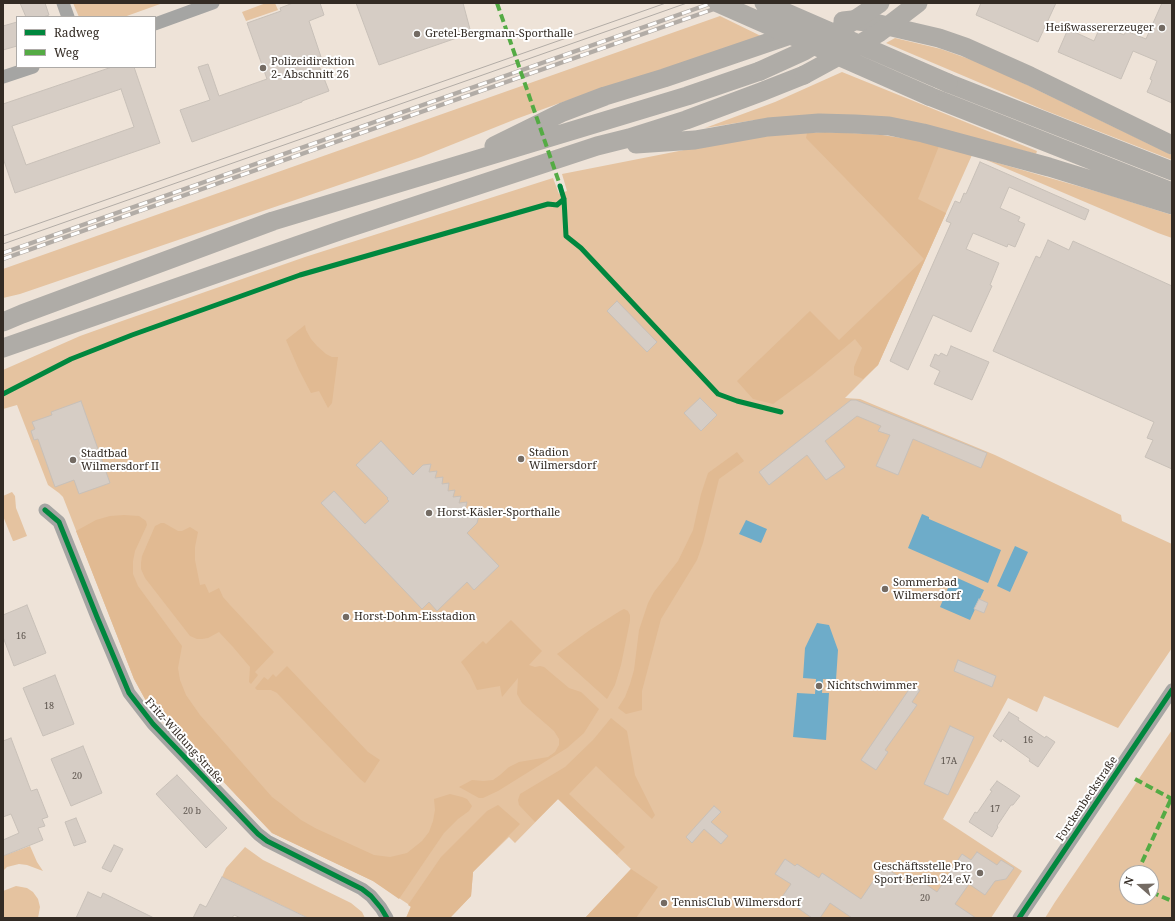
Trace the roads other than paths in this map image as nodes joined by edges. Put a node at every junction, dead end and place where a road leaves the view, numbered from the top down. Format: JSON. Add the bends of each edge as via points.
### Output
{"nodes":[{"id":1,"x":63,"y":3,"type":"edge"},
{"id":2,"x":213,"y":3,"type":"edge"},
{"id":3,"x":718,"y":3,"type":"edge"},
{"id":4,"x":764,"y":3,"type":"edge"},
{"id":5,"x":880,"y":3,"type":"edge"},
{"id":6,"x":918,"y":3,"type":"edge"},
{"id":7,"x":68,"y":16,"type":"edge"},
{"id":8,"x":156,"y":24,"type":"edge"},
{"id":9,"x":30,"y":68,"type":"edge"},
{"id":10,"x":3,"y":78,"type":"edge"},
{"id":11,"x":1172,"y":145,"type":"edge"},
{"id":12,"x":596,"y":146,"type":"junction"},
{"id":13,"x":445,"y":170,"type":"junction"},
{"id":14,"x":1172,"y":171,"type":"edge"},
{"id":15,"x":1172,"y":192,"type":"edge"},
{"id":16,"x":1172,"y":205,"type":"edge"},
{"id":17,"x":3,"y":314,"type":"edge"},
{"id":18,"x":22,"y":314,"type":"junction"},
{"id":19,"x":3,"y":322,"type":"edge"},
{"id":20,"x":64,"y":327,"type":"junction"},
{"id":21,"x":3,"y":348,"type":"edge"},
{"id":22,"x":3,"y":362,"type":"edge"},
{"id":23,"x":45,"y":510,"type":"dead end"},
{"id":24,"x":1172,"y":690,"type":"edge"},
{"id":25,"x":387,"y":918,"type":"edge"},
{"id":26,"x":1019,"y":918,"type":"edge"}],
"edges":[{"from":1,"to":7,"type":"street"},
{"from":2,"to":8,"type":"street"},
{"from":3,"to":15,"type":"highway","bridge":true,"via":[[929,96]]},
{"from":4,"to":14,"type":"highway","bridge":true,"via":[[948,84]]},
{"from":5,"to":13,"type":"highway","bridge":true,"via":[[804,51],[760,71]]},
{"from":6,"to":12,"type":"highway","bridge":true,"via":[[880,32],[804,75],[686,120]]},
{"from":9,"to":10,"type":"street"},
{"from":11,"to":13,"type":"highway","via":[[965,47],[913,31],[852,20],[811,28],[605,96],[563,112]]},
{"from":12,"to":16,"type":"highway","via":[[695,140],[768,127],[819,123],[889,126],[1042,165]]},
{"from":12,"to":20,"type":"highway","via":[[342,230]]},
{"from":13,"to":18,"type":"highway","via":[[273,222]]},
{"from":17,"to":18,"type":"highway"},
{"from":18,"to":19,"type":"highway"},
{"from":20,"to":21,"type":"highway"},
{"from":20,"to":22,"type":"highway"},
{"from":23,"to":25,"type":"street","name":"Fritz-Wildung-Straße","via":[[59,522],[129,693],[153,724],[258,834],[362,889]]},
{"from":24,"to":26,"type":"street","name":"Forckenbeckstraße"}]}
